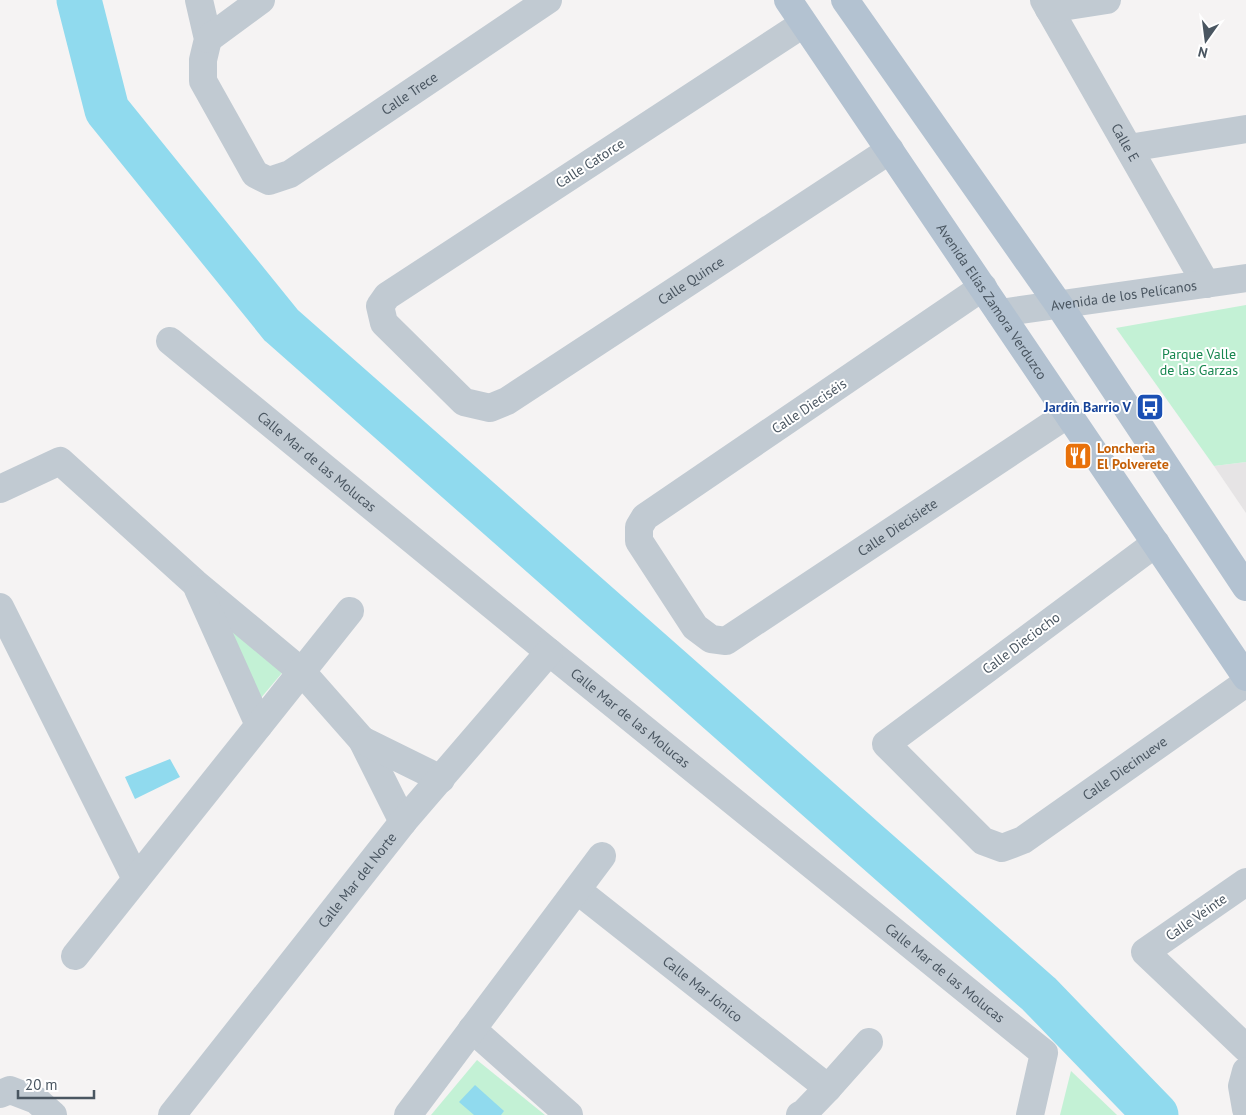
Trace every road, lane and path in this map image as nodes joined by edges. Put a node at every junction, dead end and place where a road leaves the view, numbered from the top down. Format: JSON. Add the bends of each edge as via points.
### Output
{"nodes":[{"id":1,"x":199,"y":0,"type":"edge"},
{"id":2,"x":261,"y":0,"type":"edge"},
{"id":3,"x":548,"y":0,"type":"edge"},
{"id":4,"x":788,"y":0,"type":"edge"},
{"id":5,"x":845,"y":0,"type":"edge"},
{"id":6,"x":1107,"y":0,"type":"edge"},
{"id":7,"x":1047,"y":4,"type":"edge"},
{"id":8,"x":803,"y":24,"type":"junction"},
{"id":9,"x":208,"y":39,"type":"junction"},
{"id":10,"x":1246,"y":129,"type":"edge"},
{"id":11,"x":1129,"y":148,"type":"junction"},
{"id":12,"x":890,"y":150,"type":"junction"},
{"id":13,"x":1246,"y":278,"type":"edge"},
{"id":14,"x":1206,"y":284,"type":"junction"},
{"id":15,"x":983,"y":287,"type":"junction"},
{"id":16,"x":1059,"y":305,"type":"junction"},
{"id":17,"x":1000,"y":313,"type":"junction"},
{"id":18,"x":170,"y":341,"type":"dead end"},
{"id":19,"x":490,"y":408,"type":"joint"},
{"id":20,"x":1068,"y":414,"type":"junction"},
{"id":21,"x":0,"y":489,"type":"edge"},
{"id":22,"x":1156,"y":543,"type":"junction"},
{"id":23,"x":195,"y":583,"type":"junction"},
{"id":24,"x":1246,"y":587,"type":"edge"},
{"id":25,"x":0,"y":607,"type":"edge"},
{"id":26,"x":350,"y":611,"type":"dead end"},
{"id":27,"x":726,"y":641,"type":"joint"},
{"id":28,"x":549,"y":652,"type":"junction"},
{"id":29,"x":302,"y":672,"type":"junction"},
{"id":30,"x":1246,"y":677,"type":"edge"},
{"id":31,"x":1246,"y":684,"type":"edge"},
{"id":32,"x":260,"y":725,"type":"junction"},
{"id":33,"x":362,"y":740,"type":"junction"},
{"id":34,"x":440,"y":779,"type":"junction"},
{"id":35,"x":403,"y":822,"type":"junction"},
{"id":36,"x":1002,"y":848,"type":"joint"},
{"id":37,"x":602,"y":856,"type":"dead end"},
{"id":38,"x":136,"y":879,"type":"junction"},
{"id":39,"x":1246,"y":882,"type":"edge"},
{"id":40,"x":577,"y":890,"type":"junction"},
{"id":41,"x":75,"y":956,"type":"dead end"},
{"id":42,"x":472,"y":1029,"type":"junction"},
{"id":43,"x":869,"y":1042,"type":"dead end"},
{"id":44,"x":1246,"y":1048,"type":"edge"},
{"id":45,"x":1246,"y":1071,"type":"edge"},
{"id":46,"x":828,"y":1088,"type":"junction"},
{"id":47,"x":0,"y":1094,"type":"edge"},
{"id":48,"x":1246,"y":1109,"type":"edge"},
{"id":49,"x":53,"y":1115,"type":"edge"},
{"id":50,"x":172,"y":1115,"type":"edge"},
{"id":51,"x":408,"y":1115,"type":"edge"},
{"id":52,"x":569,"y":1115,"type":"edge"},
{"id":53,"x":800,"y":1115,"type":"edge"},
{"id":54,"x":1030,"y":1115,"type":"edge"}],
"edges":[{"from":1,"to":9,"type":"street"},
{"from":2,"to":9,"type":"street"},
{"from":3,"to":9,"type":"street","name":"Calle Trece","via":[[290,174],[269,181],[255,174],[202,81]]},
{"from":4,"to":8,"type":"main road","name":"Avenida Elías Zamora Verduzco"},
{"from":5,"to":16,"type":"main road"},
{"from":6,"to":7,"type":"street"},
{"from":7,"to":11,"type":"street","name":"Calle E"},
{"from":8,"to":12,"type":"main road","name":"Avenida Elías Zamora Verduzco"},
{"from":8,"to":19,"type":"street","name":"Calle Catorce","via":[[387,296],[380,306],[384,324],[464,402]]},
{"from":10,"to":11,"type":"street"},
{"from":11,"to":14,"type":"street","name":"Calle E"},
{"from":12,"to":15,"type":"main road","name":"Avenida Elías Zamora Verduzco"},
{"from":12,"to":19,"type":"street","name":"Calle Quince","via":[[507,401]]},
{"from":13,"to":14,"type":"street","name":"Avenida de los Pelícanos"},
{"from":14,"to":16,"type":"street","name":"Avenida de los Pelícanos"},
{"from":15,"to":17,"type":"main road","name":"Avenida Elías Zamora Verduzco"},
{"from":15,"to":27,"type":"street","name":"Calle Dieciséis","via":[[645,517],[639,527],[638,541],[695,627],[712,639]]},
{"from":16,"to":17,"type":"street","name":"Avenida de los Pelícanos"},
{"from":16,"to":24,"type":"main road"},
{"from":17,"to":20,"type":"main road","name":"Avenida Elías Zamora Verduzco"},
{"from":18,"to":28,"type":"street","name":"Calle Mar de las Molucas"},
{"from":20,"to":22,"type":"main road","name":"Avenida Elías Zamora Verduzco"},
{"from":20,"to":27,"type":"street","name":"Calle Diecisiete"},
{"from":21,"to":23,"type":"street","via":[[60,461]]},
{"from":22,"to":30,"type":"main road","name":"Avenida Elías Zamora Verduzco"},
{"from":22,"to":36,"type":"street","name":"Calle Dieciocho","via":[[886,744],[983,841]]},
{"from":23,"to":29,"type":"street"},
{"from":23,"to":32,"type":"street"},
{"from":25,"to":38,"type":"street"},
{"from":26,"to":29,"type":"street"},
{"from":28,"to":34,"type":"street","name":"Calle Mar del Norte"},
{"from":28,"to":54,"type":"street","name":"Calle Mar de las Molucas","via":[[1044,1053]]},
{"from":29,"to":32,"type":"street"},
{"from":29,"to":33,"type":"street"},
{"from":31,"to":36,"type":"street","name":"Calle Diecinueve","via":[[1023,840]]},
{"from":32,"to":38,"type":"street"},
{"from":33,"to":34,"type":"street"},
{"from":33,"to":35,"type":"street"},
{"from":34,"to":35,"type":"street","name":"Calle Mar del Norte"},
{"from":35,"to":50,"type":"street","name":"Calle Mar del Norte"},
{"from":37,"to":40,"type":"street"},
{"from":38,"to":41,"type":"street"},
{"from":39,"to":44,"type":"street","name":"Calle Veinte","via":[[1145,952]]},
{"from":40,"to":42,"type":"street"},
{"from":40,"to":46,"type":"street","name":"Calle Mar Jónico"},
{"from":42,"to":51,"type":"street"},
{"from":42,"to":52,"type":"street"},
{"from":43,"to":46,"type":"street"},
{"from":45,"to":48,"type":"street","via":[[1242,1086]]},
{"from":46,"to":53,"type":"street"},
{"from":47,"to":49,"type":"street","via":[[10,1090],[36,1100]]}]}
